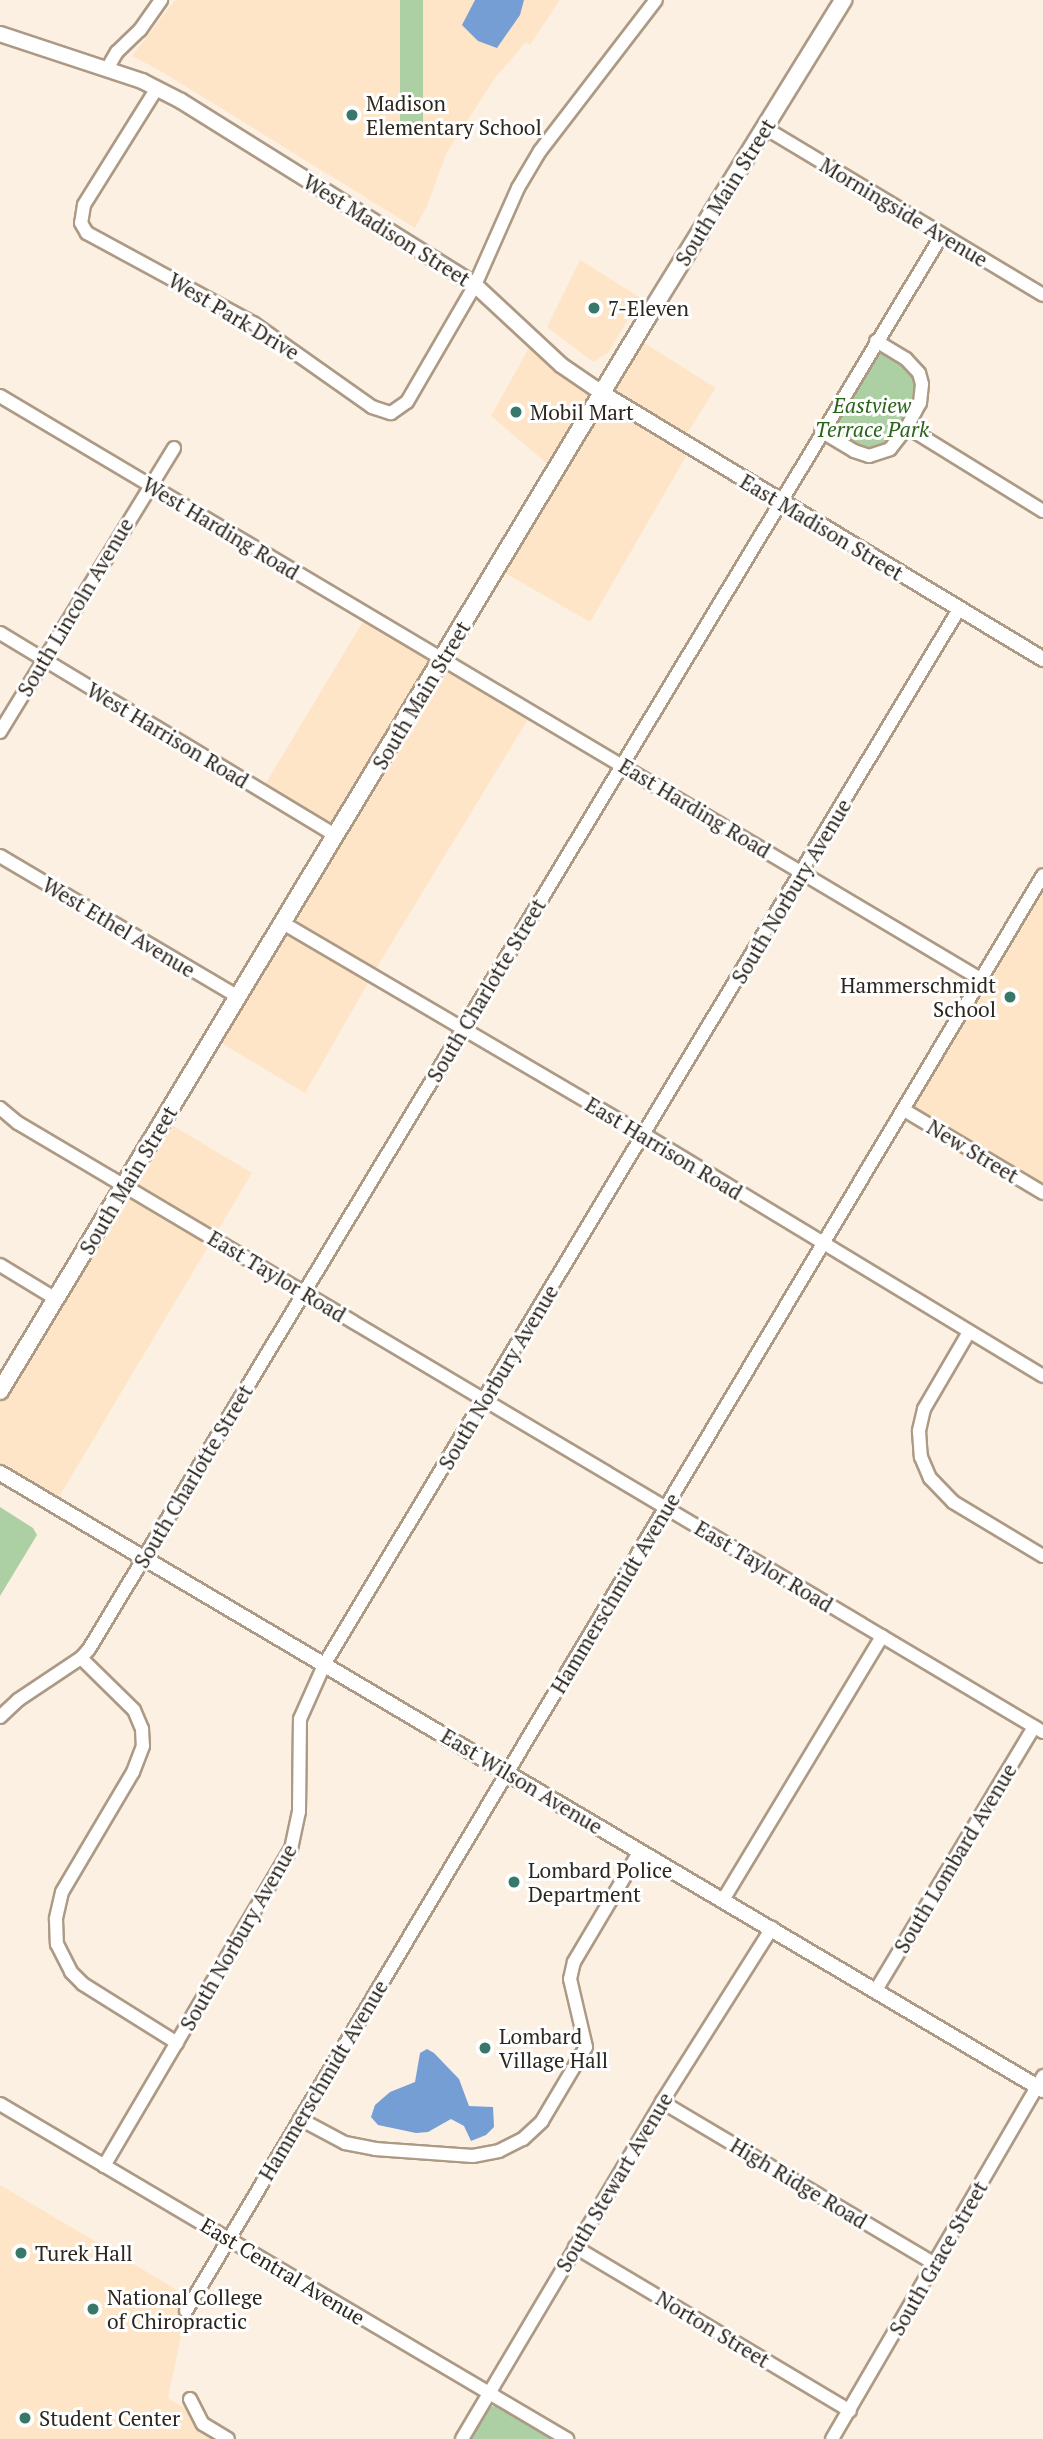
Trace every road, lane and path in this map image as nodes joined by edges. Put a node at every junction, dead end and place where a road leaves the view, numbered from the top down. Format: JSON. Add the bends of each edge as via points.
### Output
{"nodes":[{"id":1,"x":161,"y":0,"type":"edge"},
{"id":2,"x":656,"y":0,"type":"edge"},
{"id":3,"x":844,"y":0,"type":"edge"},
{"id":4,"x":1,"y":37,"type":"edge"},
{"id":5,"x":107,"y":69,"type":"junction"},
{"id":6,"x":157,"y":88,"type":"junction"},
{"id":7,"x":765,"y":128,"type":"junction"},
{"id":8,"x":942,"y":235,"type":"junction"},
{"id":9,"x":475,"y":285,"type":"junction"},
{"id":10,"x":1043,"y":295,"type":"edge"},
{"id":11,"x":876,"y":341,"type":"junction"},
{"id":12,"x":602,"y":393,"type":"junction"},
{"id":13,"x":0,"y":396,"type":"edge"},
{"id":14,"x":907,"y":426,"type":"junction"},
{"id":15,"x":821,"y":431,"type":"junction"},
{"id":16,"x":174,"y":448,"type":"dead end"},
{"id":17,"x":149,"y":485,"type":"junction"},
{"id":18,"x":779,"y":502,"type":"junction"},
{"id":19,"x":1043,"y":511,"type":"edge"},
{"id":20,"x":959,"y":609,"type":"junction"},
{"id":21,"x":0,"y":633,"type":"edge"},
{"id":22,"x":44,"y":659,"type":"junction"},
{"id":23,"x":443,"y":659,"type":"junction"},
{"id":24,"x":1043,"y":659,"type":"edge"},
{"id":25,"x":0,"y":732,"type":"edge"},
{"id":26,"x":621,"y":764,"type":"junction"},
{"id":27,"x":336,"y":836,"type":"junction"},
{"id":28,"x":0,"y":856,"type":"edge"},
{"id":29,"x":802,"y":873,"type":"junction"},
{"id":30,"x":1043,"y":875,"type":"edge"},
{"id":31,"x":283,"y":923,"type":"junction"},
{"id":32,"x":982,"y":979,"type":"junction"},
{"id":33,"x":238,"y":997,"type":"junction"},
{"id":34,"x":463,"y":1029,"type":"junction"},
{"id":35,"x":0,"y":1108,"type":"edge"},
{"id":36,"x":904,"y":1110,"type":"junction"},
{"id":37,"x":645,"y":1135,"type":"junction"},
{"id":38,"x":125,"y":1185,"type":"junction"},
{"id":39,"x":1043,"y":1193,"type":"edge"},
{"id":40,"x":824,"y":1244,"type":"junction"},
{"id":41,"x":0,"y":1265,"type":"edge"},
{"id":42,"x":303,"y":1293,"type":"junction"},
{"id":43,"x":56,"y":1299,"type":"junction"},
{"id":44,"x":969,"y":1332,"type":"junction"},
{"id":45,"x":1043,"y":1376,"type":"edge"},
{"id":46,"x":0,"y":1391,"type":"edge"},
{"id":47,"x":485,"y":1399,"type":"junction"},
{"id":48,"x":0,"y":1473,"type":"edge"},
{"id":49,"x":666,"y":1507,"type":"junction"},
{"id":50,"x":1043,"y":1556,"type":"edge"},
{"id":51,"x":144,"y":1557,"type":"junction"},
{"id":52,"x":882,"y":1636,"type":"junction"},
{"id":53,"x":81,"y":1658,"type":"junction"},
{"id":54,"x":325,"y":1663,"type":"junction"},
{"id":55,"x":0,"y":1717,"type":"edge"},
{"id":56,"x":1038,"y":1730,"type":"edge"},
{"id":57,"x":507,"y":1772,"type":"junction"},
{"id":58,"x":640,"y":1851,"type":"junction"},
{"id":59,"x":723,"y":1900,"type":"junction"},
{"id":60,"x":772,"y":1928,"type":"junction"},
{"id":61,"x":876,"y":1990,"type":"junction"},
{"id":62,"x":177,"y":2043,"type":"junction"},
{"id":63,"x":1041,"y":2084,"type":"edge"},
{"id":64,"x":662,"y":2102,"type":"junction"},
{"id":65,"x":0,"y":2104,"type":"edge"},
{"id":66,"x":300,"y":2119,"type":"junction"},
{"id":67,"x":104,"y":2166,"type":"junction"},
{"id":68,"x":229,"y":2238,"type":"junction"},
{"id":69,"x":575,"y":2247,"type":"junction"},
{"id":70,"x":936,"y":2265,"type":"junction"},
{"id":71,"x":186,"y":2311,"type":"dead end"},
{"id":72,"x":489,"y":2393,"type":"junction"},
{"id":73,"x":190,"y":2399,"type":"dead end"},
{"id":74,"x":850,"y":2410,"type":"junction"},
{"id":75,"x":228,"y":2439,"type":"edge"},
{"id":76,"x":462,"y":2439,"type":"edge"},
{"id":77,"x":566,"y":2439,"type":"edge"},
{"id":78,"x":832,"y":2439,"type":"edge"}],
"edges":[{"from":1,"to":5,"type":"street"},
{"from":2,"to":9,"type":"street","via":[[540,151],[518,188]]},
{"from":3,"to":7,"type":"main road","name":"South Main Street"},
{"from":4,"to":5,"type":"street"},
{"from":5,"to":6,"type":"street","name":"West Madison Street"},
{"from":6,"to":9,"type":"street","name":"West Madison Street"},
{"from":6,"to":9,"type":"street","name":"West Park Drive","via":[[84,205],[82,219],[90,237],[213,299],[292,348],[372,407],[391,413],[407,402]]},
{"from":7,"to":8,"type":"street","name":"Morningside Avenue"},
{"from":7,"to":12,"type":"main road","name":"South Main Street"},
{"from":8,"to":10,"type":"street","name":"Morningside Avenue"},
{"from":8,"to":11,"type":"street","name":"South Charlotte Street"},
{"from":9,"to":12,"type":"street","name":"West Madison Street","via":[[561,365]]},
{"from":11,"to":14,"type":"street","via":[[919,373],[920,403]]},
{"from":11,"to":15,"type":"street","name":"South Charlotte Street"},
{"from":12,"to":18,"type":"street","name":"East Madison Street"},
{"from":12,"to":23,"type":"main road","name":"South Main Street"},
{"from":13,"to":17,"type":"street","name":"West Harding Road"},
{"from":14,"to":15,"type":"street","via":[[890,449],[869,456]]},
{"from":14,"to":19,"type":"street"},
{"from":15,"to":18,"type":"street","name":"South Charlotte Street"},
{"from":16,"to":17,"type":"street","name":"South Lincoln Avenue"},
{"from":17,"to":22,"type":"street","name":"South Lincoln Avenue"},
{"from":17,"to":23,"type":"street","name":"West Harding Road"},
{"from":18,"to":20,"type":"street","name":"East Madison Street"},
{"from":18,"to":26,"type":"street","name":"South Charlotte Street"},
{"from":20,"to":24,"type":"street","name":"East Madison Street"},
{"from":20,"to":29,"type":"street","name":"South Norbury Avenue"},
{"from":21,"to":22,"type":"street","name":"West Harrison Road"},
{"from":22,"to":25,"type":"street","name":"South Lincoln Avenue"},
{"from":22,"to":27,"type":"street","name":"West Harrison Road"},
{"from":23,"to":26,"type":"street","name":"East Harding Road"},
{"from":23,"to":27,"type":"main road","name":"South Main Street"},
{"from":26,"to":29,"type":"street","name":"East Harding Road"},
{"from":26,"to":34,"type":"street","name":"South Charlotte Street"},
{"from":27,"to":31,"type":"main road","name":"South Main Street"},
{"from":28,"to":33,"type":"street","name":"West Ethel Avenue"},
{"from":29,"to":32,"type":"street","name":"East Harding Road"},
{"from":29,"to":37,"type":"street","name":"South Norbury Avenue"},
{"from":30,"to":32,"type":"street","name":"Hammerschmidt Avenue"},
{"from":31,"to":33,"type":"main road","name":"South Main Street"},
{"from":31,"to":34,"type":"street","name":"East Harrison Road"},
{"from":32,"to":36,"type":"street","name":"Hammerschmidt Avenue"},
{"from":33,"to":38,"type":"main road","name":"South Main Street"},
{"from":34,"to":37,"type":"street","name":"East Harrison Road"},
{"from":34,"to":42,"type":"street","name":"South Charlotte Street"},
{"from":35,"to":38,"type":"street","name":"East Taylor Road"},
{"from":36,"to":39,"type":"street","name":"New Street"},
{"from":36,"to":40,"type":"street","name":"Hammerschmidt Avenue"},
{"from":37,"to":40,"type":"street","name":"East Harrison Road"},
{"from":37,"to":47,"type":"street","name":"South Norbury Avenue"},
{"from":38,"to":42,"type":"street","name":"East Taylor Road"},
{"from":38,"to":43,"type":"main road","name":"South Main Street"},
{"from":40,"to":44,"type":"street","name":"East Harrison Road"},
{"from":40,"to":49,"type":"street","name":"Hammerschmidt Avenue"},
{"from":41,"to":43,"type":"street"},
{"from":42,"to":47,"type":"street","name":"East Taylor Road"},
{"from":42,"to":51,"type":"street","name":"South Charlotte Street"},
{"from":43,"to":46,"type":"main road","name":"South Main Street"},
{"from":44,"to":45,"type":"street","name":"East Harrison Road"},
{"from":44,"to":50,"type":"street","via":[[924,1409],[919,1431],[921,1457],[930,1478],[953,1502]]},
{"from":47,"to":49,"type":"street","name":"East Taylor Road"},
{"from":47,"to":54,"type":"street","name":"South Norbury Avenue"},
{"from":48,"to":51,"type":"street","name":"East Wilson Avenue"},
{"from":49,"to":52,"type":"street","name":"East Taylor Road"},
{"from":49,"to":57,"type":"street","name":"Hammerschmidt Avenue"},
{"from":51,"to":53,"type":"street","name":"South Charlotte Street"},
{"from":51,"to":54,"type":"street","name":"East Wilson Avenue"},
{"from":52,"to":56,"type":"street","name":"East Taylor Road"},
{"from":52,"to":59,"type":"street"},
{"from":53,"to":55,"type":"street","name":"South Charlotte Street"},
{"from":53,"to":62,"type":"street","via":[[134,1710],[143,1746],[133,1772],[62,1892],[57,1944],[71,1972],[83,1984]]},
{"from":54,"to":57,"type":"street","name":"East Wilson Avenue"},
{"from":54,"to":62,"type":"street","name":"South Norbury Avenue","via":[[300,1719],[299,1812],[291,1849]]},
{"from":56,"to":61,"type":"street","name":"South Lombard Avenue"},
{"from":57,"to":58,"type":"street","name":"East Wilson Avenue"},
{"from":57,"to":66,"type":"street","name":"Hammerschmidt Avenue"},
{"from":58,"to":59,"type":"street","name":"East Wilson Avenue"},
{"from":58,"to":66,"type":"street","via":[[574,1962],[570,1979],[586,2047],[542,2121],[523,2139],[499,2151],[473,2155],[375,2149],[345,2143]]},
{"from":59,"to":60,"type":"street","name":"East Wilson Avenue"},
{"from":60,"to":61,"type":"street","name":"East Wilson Avenue"},
{"from":60,"to":64,"type":"street","name":"South Stewart Avenue"},
{"from":61,"to":63,"type":"street","name":"East Wilson Avenue"},
{"from":62,"to":67,"type":"street","name":"South Norbury Avenue"},
{"from":63,"to":70,"type":"street","name":"South Grace Street"},
{"from":64,"to":69,"type":"street","name":"South Stewart Avenue"},
{"from":64,"to":70,"type":"street","name":"High Ridge Road"},
{"from":65,"to":67,"type":"street","name":"East Central Avenue"},
{"from":66,"to":68,"type":"street","name":"Hammerschmidt Avenue"},
{"from":67,"to":68,"type":"street","name":"East Central Avenue"},
{"from":68,"to":71,"type":"street","name":"Hammerschmidt Avenue"},
{"from":68,"to":72,"type":"street","name":"East Central Avenue"},
{"from":69,"to":72,"type":"street","name":"South Stewart Avenue"},
{"from":69,"to":74,"type":"street","name":"Norton Street"},
{"from":70,"to":74,"type":"street","name":"South Grace Street"},
{"from":72,"to":76,"type":"street","name":"South Stewart Avenue"},
{"from":72,"to":77,"type":"street","name":"East Central Avenue"},
{"from":73,"to":75,"type":"street","via":[[203,2424]]},
{"from":74,"to":78,"type":"street","name":"South Grace Street"}]}
